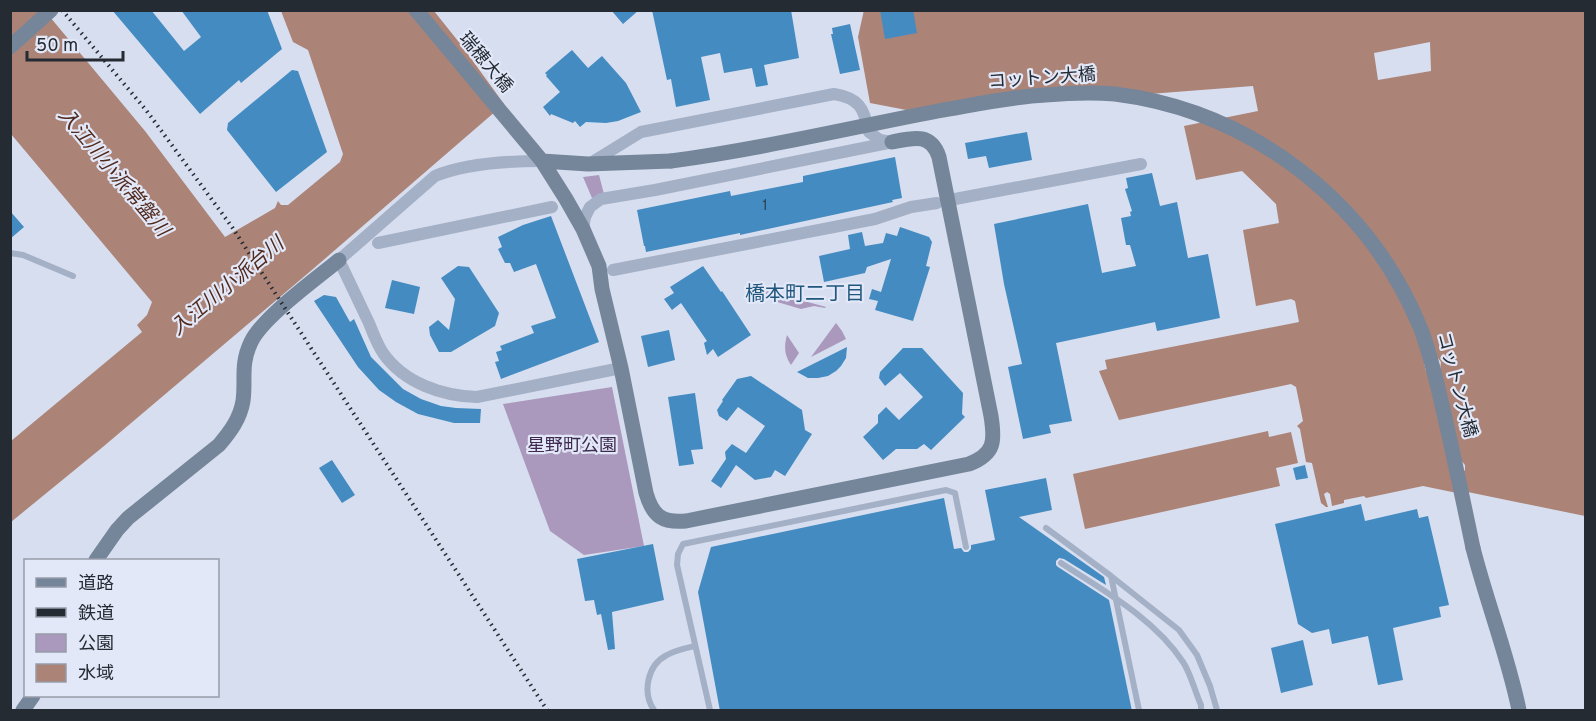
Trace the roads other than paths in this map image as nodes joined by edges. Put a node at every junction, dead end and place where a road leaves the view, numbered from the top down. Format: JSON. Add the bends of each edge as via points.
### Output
{"nodes":[{"id":1,"x":416,"y":10,"type":"edge"},
{"id":2,"x":48,"y":13,"type":"edge"},
{"id":3,"x":10,"y":47,"type":"edge"},
{"id":4,"x":869,"y":132,"type":"junction"},
{"id":5,"x":892,"y":142,"type":"junction"},
{"id":6,"x":853,"y":150,"type":"junction"},
{"id":7,"x":542,"y":161,"type":"junction"},
{"id":8,"x":588,"y":164,"type":"junction"},
{"id":9,"x":1141,"y":164,"type":"dead end"},
{"id":10,"x":955,"y":199,"type":"dead end"},
{"id":11,"x":937,"y":202,"type":"dead end"},
{"id":12,"x":552,"y":207,"type":"dead end"},
{"id":13,"x":583,"y":229,"type":"junction"},
{"id":14,"x":378,"y":243,"type":"dead end"},
{"id":15,"x":10,"y":253,"type":"edge"},
{"id":16,"x":339,"y":260,"type":"junction"},
{"id":17,"x":613,"y":270,"type":"dead end"},
{"id":18,"x":73,"y":276,"type":"dead end"},
{"id":19,"x":621,"y":368,"type":"junction"},
{"id":20,"x":1046,"y":528,"type":"dead end"},
{"id":21,"x":966,"y":546,"type":"dead end"},
{"id":22,"x":97,"y":559,"type":"edge"},
{"id":23,"x":1061,"y":563,"type":"dead end"},
{"id":24,"x":1111,"y":576,"type":"junction"},
{"id":25,"x":695,"y":646,"type":"junction"},
{"id":26,"x":32,"y":697,"type":"edge"},
{"id":27,"x":23,"y":711,"type":"edge"},
{"id":28,"x":654,"y":711,"type":"edge"},
{"id":29,"x":710,"y":711,"type":"edge"},
{"id":30,"x":1139,"y":711,"type":"edge"},
{"id":31,"x":1201,"y":711,"type":"edge"},
{"id":32,"x":1217,"y":711,"type":"edge"},
{"id":33,"x":1519,"y":711,"type":"edge"}],
"edges":[{"from":1,"to":7,"type":"street","name":"瑞穂大橋"},
{"from":2,"to":3,"type":"street"},
{"from":4,"to":5,"type":"street"},
{"from":4,"to":6,"type":"street"},
{"from":4,"to":8,"type":"street","via":[[858,104],[848,96],[834,94],[641,132]]},
{"from":5,"to":6,"type":"street"},
{"from":5,"to":19,"type":"street","name":"瑞穂大橋","via":[[923,139],[939,157],[992,416],[993,437],[985,456],[969,464],[668,521],[654,512],[648,500]]},
{"from":6,"to":13,"type":"street","via":[[602,199],[591,207]]},
{"from":7,"to":8,"type":"street","name":"コットン大橋"},
{"from":7,"to":13,"type":"street","name":"瑞穂大橋"},
{"from":7,"to":16,"type":"street","via":[[499,162],[435,176]]},
{"from":8,"to":33,"type":"street","name":"コットン大橋","bridge":true,"via":[[720,155],[995,101],[1044,95],[1113,94],[1176,106],[1244,135],[1280,156],[1328,192],[1355,221],[1392,271],[1421,329],[1473,548]]},
{"from":9,"to":10,"type":"street"},
{"from":11,"to":17,"type":"street","via":[[875,219]]},
{"from":12,"to":14,"type":"street"},
{"from":13,"to":19,"type":"street","name":"瑞穂大橋","via":[[599,266]]},
{"from":15,"to":18,"type":"lane"},
{"from":16,"to":19,"type":"street","via":[[382,351],[399,369],[434,390],[477,396]]},
{"from":16,"to":22,"type":"street","via":[[283,306],[254,336],[245,358],[240,411],[219,445],[128,518]]},
{"from":20,"to":24,"type":"lane"},
{"from":21,"to":25,"type":"lane","via":[[955,494],[946,490],[683,544],[677,565]]},
{"from":23,"to":31,"type":"lane","bridge":true,"via":[[1135,612],[1163,636],[1184,663]]},
{"from":24,"to":30,"type":"lane"},
{"from":24,"to":32,"type":"lane","via":[[1179,630],[1197,655]]},
{"from":25,"to":28,"type":"lane","via":[[664,656],[652,669],[647,686]]},
{"from":25,"to":29,"type":"lane"},
{"from":26,"to":27,"type":"street"}]}
